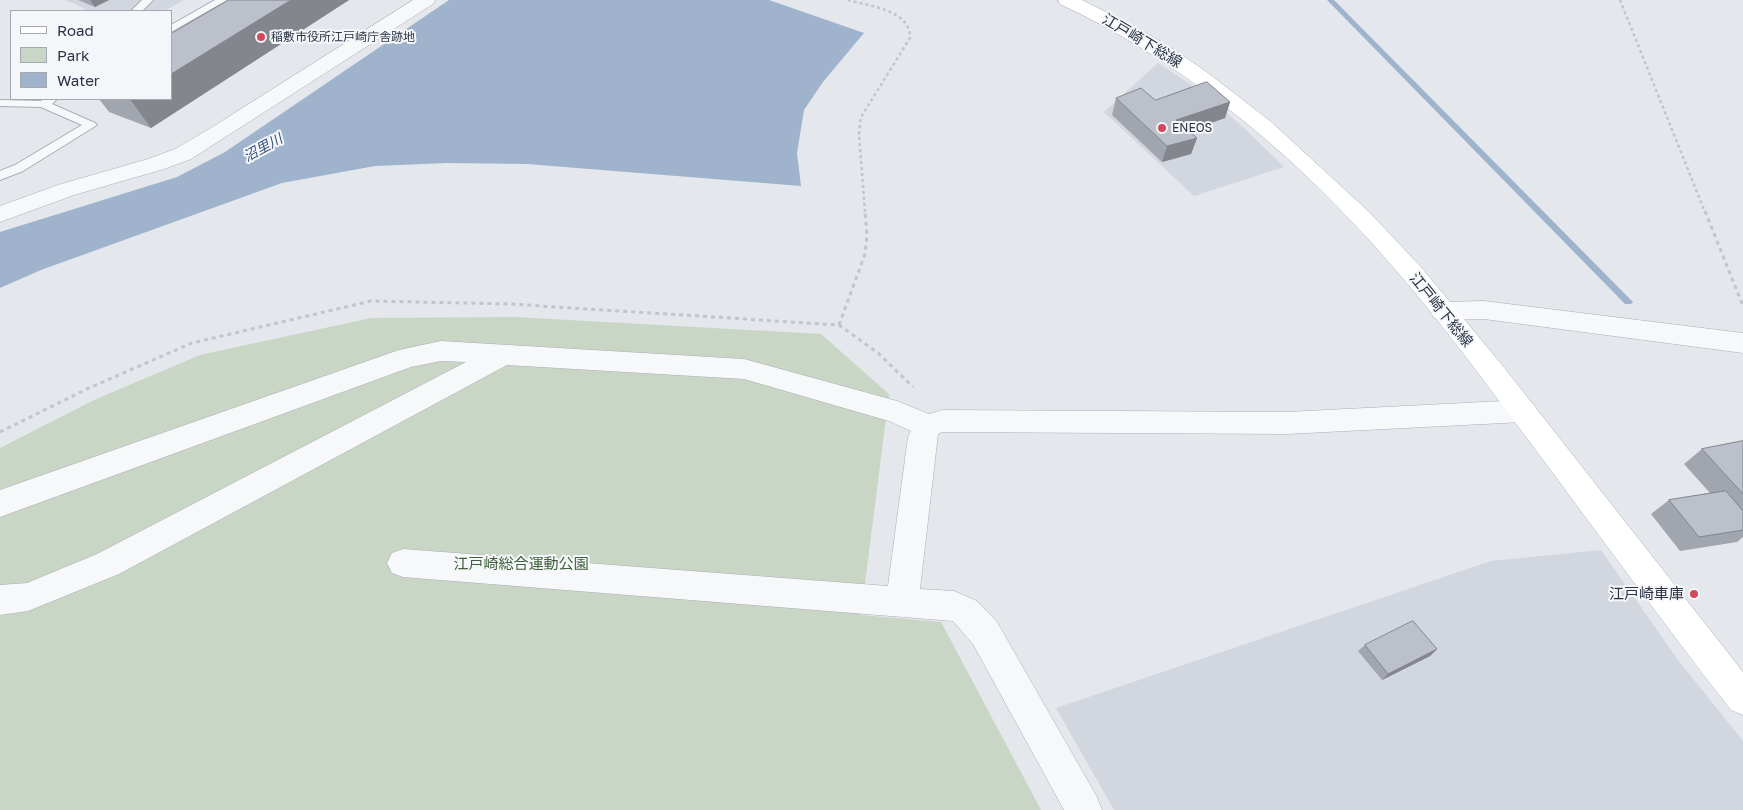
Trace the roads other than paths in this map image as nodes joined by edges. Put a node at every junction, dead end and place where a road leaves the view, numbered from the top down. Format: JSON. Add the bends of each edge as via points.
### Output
{"nodes":[{"id":1,"x":148,"y":0,"type":"edge"},
{"id":2,"x":222,"y":0,"type":"edge"},
{"id":3,"x":426,"y":0,"type":"edge"},
{"id":4,"x":1067,"y":0,"type":"edge"},
{"id":5,"x":137,"y":10,"type":"edge"},
{"id":6,"x":172,"y":29,"type":"edge"},
{"id":7,"x":48,"y":101,"type":"edge"},
{"id":8,"x":0,"y":103,"type":"edge"},
{"id":9,"x":0,"y":176,"type":"edge"},
{"id":10,"x":0,"y":214,"type":"edge"},
{"id":11,"x":1443,"y":311,"type":"junction"},
{"id":12,"x":1743,"y":343,"type":"edge"},
{"id":13,"x":506,"y":354,"type":"junction"},
{"id":14,"x":1523,"y":411,"type":"junction"},
{"id":15,"x":927,"y":426,"type":"junction"},
{"id":16,"x":0,"y":504,"type":"edge"},
{"id":17,"x":402,"y":563,"type":"dead end"},
{"id":18,"x":0,"y":600,"type":"edge"},
{"id":19,"x":902,"y":603,"type":"junction"},
{"id":20,"x":1743,"y":698,"type":"edge"},
{"id":21,"x":1084,"y":810,"type":"edge"}],
"edges":[{"from":1,"to":5,"type":"lane"},
{"from":2,"to":6,"type":"lane"},
{"from":3,"to":10,"type":"street","via":[[183,154]]},
{"from":4,"to":11,"type":"main road","name":"江戸崎下総線","via":[[1122,27],[1164,53],[1249,115],[1294,153],[1375,232]]},
{"from":7,"to":8,"type":"lane"},
{"from":7,"to":9,"type":"lane","via":[[91,125]]},
{"from":11,"to":12,"type":"street","via":[[1484,310]]},
{"from":11,"to":14,"type":"main road","name":"江戸崎下総線"},
{"from":13,"to":15,"type":"street","via":[[744,370],[897,412]]},
{"from":13,"to":16,"type":"street","via":[[442,351],[408,357]]},
{"from":13,"to":18,"type":"street","via":[[108,564],[28,597]]},
{"from":14,"to":15,"type":"street","via":[[1287,423],[942,421]]},
{"from":14,"to":20,"type":"main road","name":"江戸崎下総線"},
{"from":15,"to":19,"type":"street","via":[[922,437]]},
{"from":17,"to":19,"type":"street"},
{"from":19,"to":21,"type":"street","via":[[954,606],[966,611],[977,622]]}]}
